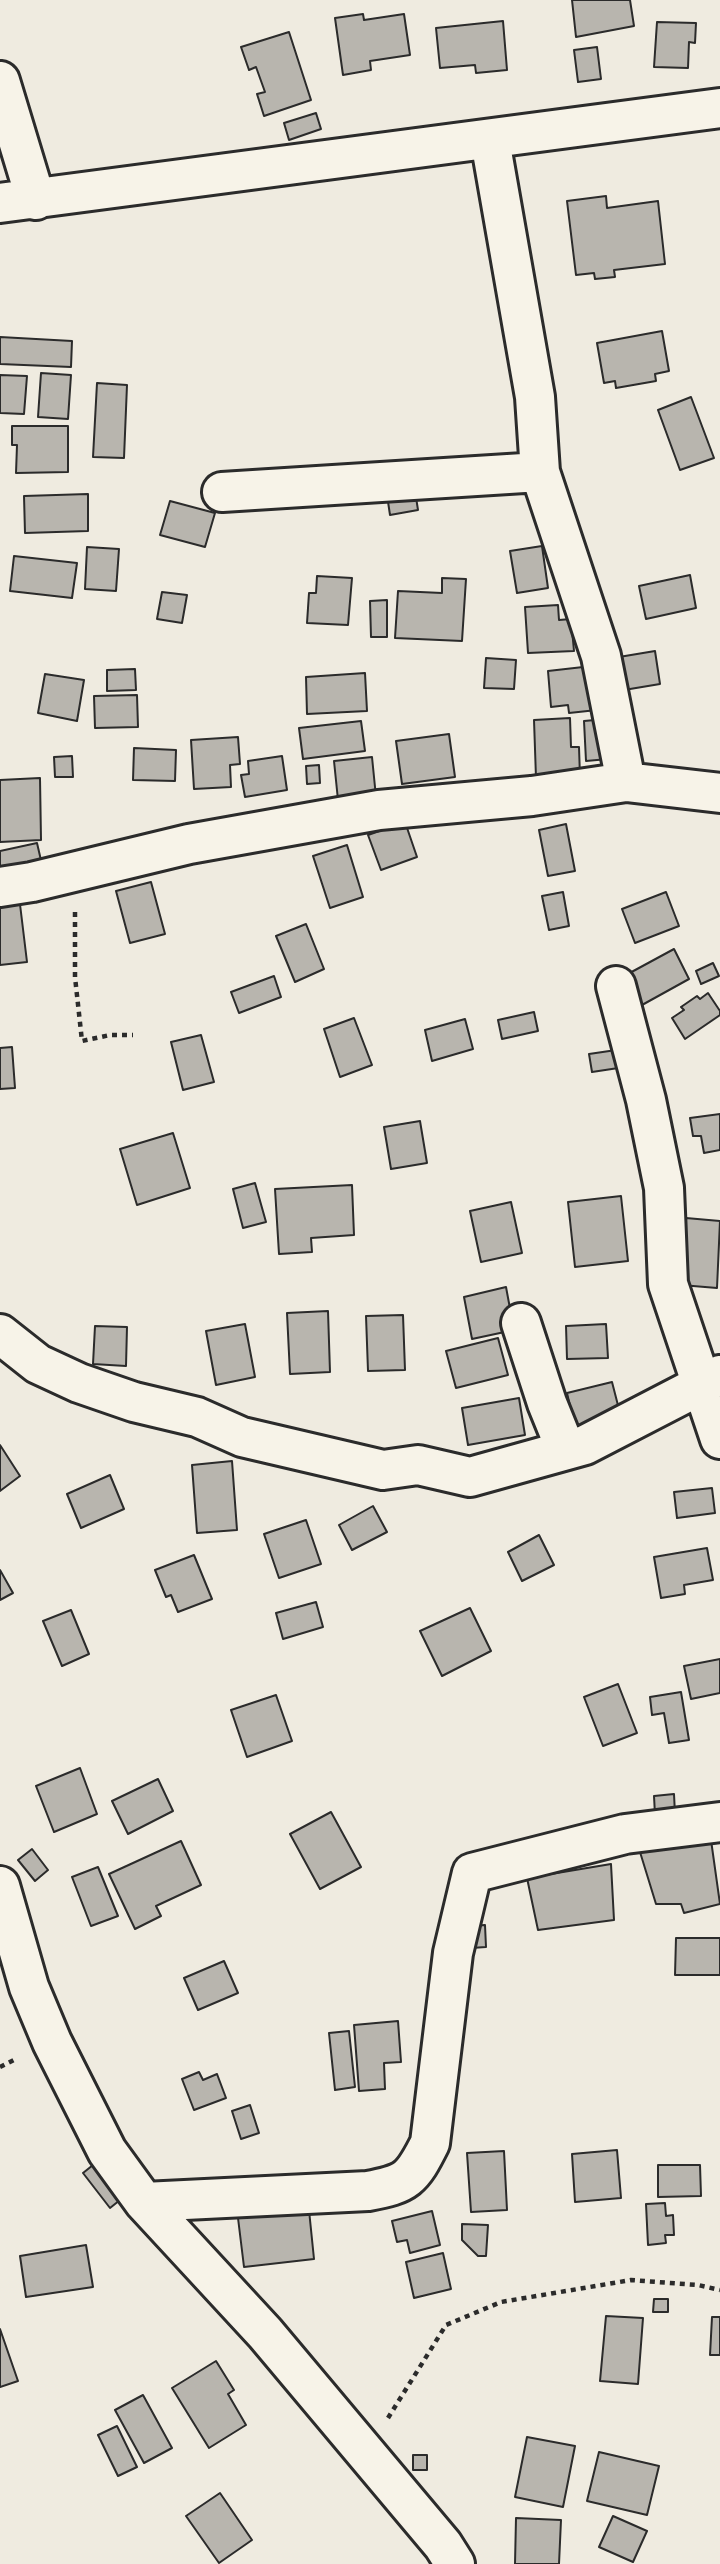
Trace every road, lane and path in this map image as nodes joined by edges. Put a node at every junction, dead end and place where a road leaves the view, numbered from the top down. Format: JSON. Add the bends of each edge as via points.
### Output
{"nodes":[{"id":1,"x":0,"y":81,"type":"edge"},
{"id":2,"x":720,"y":108,"type":"edge"},
{"id":3,"x":490,"y":140,"type":"junction"},
{"id":4,"x":18,"y":202,"type":"edge"},
{"id":5,"x":540,"y":472,"type":"junction"},
{"id":6,"x":222,"y":492,"type":"dead end"},
{"id":7,"x":626,"y":782,"type":"junction"},
{"id":8,"x":720,"y":793,"type":"edge"},
{"id":9,"x":74,"y":872,"type":"junction"},
{"id":10,"x":0,"y":887,"type":"edge"},
{"id":11,"x":615,"y":986,"type":"dead end"},
{"id":12,"x":133,"y":1035,"type":"dead end"},
{"id":13,"x":521,"y":1323,"type":"dead end"},
{"id":14,"x":0,"y":1334,"type":"edge"},
{"id":15,"x":711,"y":1380,"type":"edge"},
{"id":16,"x":720,"y":1439,"type":"edge"},
{"id":17,"x":566,"y":1451,"type":"junction"},
{"id":18,"x":720,"y":1822,"type":"edge"},
{"id":19,"x":0,"y":1886,"type":"edge"},
{"id":20,"x":144,"y":2202,"type":"junction"},
{"id":21,"x":720,"y":2290,"type":"edge"},
{"id":22,"x":366,"y":2453,"type":"junction"},
{"id":23,"x":455,"y":2564,"type":"edge"}],
"edges":[{"from":1,"to":4,"type":"street"},
{"from":2,"to":3,"type":"street"},
{"from":3,"to":4,"type":"street"},
{"from":3,"to":5,"type":"street","via":[[536,397]]},
{"from":5,"to":6,"type":"street"},
{"from":5,"to":7,"type":"street","via":[[601,656]]},
{"from":7,"to":8,"type":"street"},
{"from":7,"to":9,"type":"street","via":[[379,810],[189,844]]},
{"from":9,"to":10,"type":"street"},
{"from":9,"to":12,"type":"path","via":[[75,976],[82,1041]]},
{"from":11,"to":15,"type":"street","via":[[664,1188],[668,1284]]},
{"from":13,"to":17,"type":"street"},
{"from":14,"to":17,"type":"street","via":[[38,1364],[79,1383],[197,1417],[242,1437],[383,1470],[418,1465],[470,1477]]},
{"from":15,"to":16,"type":"street"},
{"from":15,"to":17,"type":"street","via":[[609,1434]]},
{"from":18,"to":20,"type":"street","via":[[625,1834],[472,1873],[453,1954],[430,2143],[418,2166],[397,2185]]},
{"from":19,"to":20,"type":"street","via":[[29,1987],[52,2042],[107,2151]]},
{"from":20,"to":22,"type":"street","via":[[265,2333]]},
{"from":21,"to":22,"type":"path","via":[[631,2280],[501,2302],[446,2325]]},
{"from":22,"to":23,"type":"street"}]}
